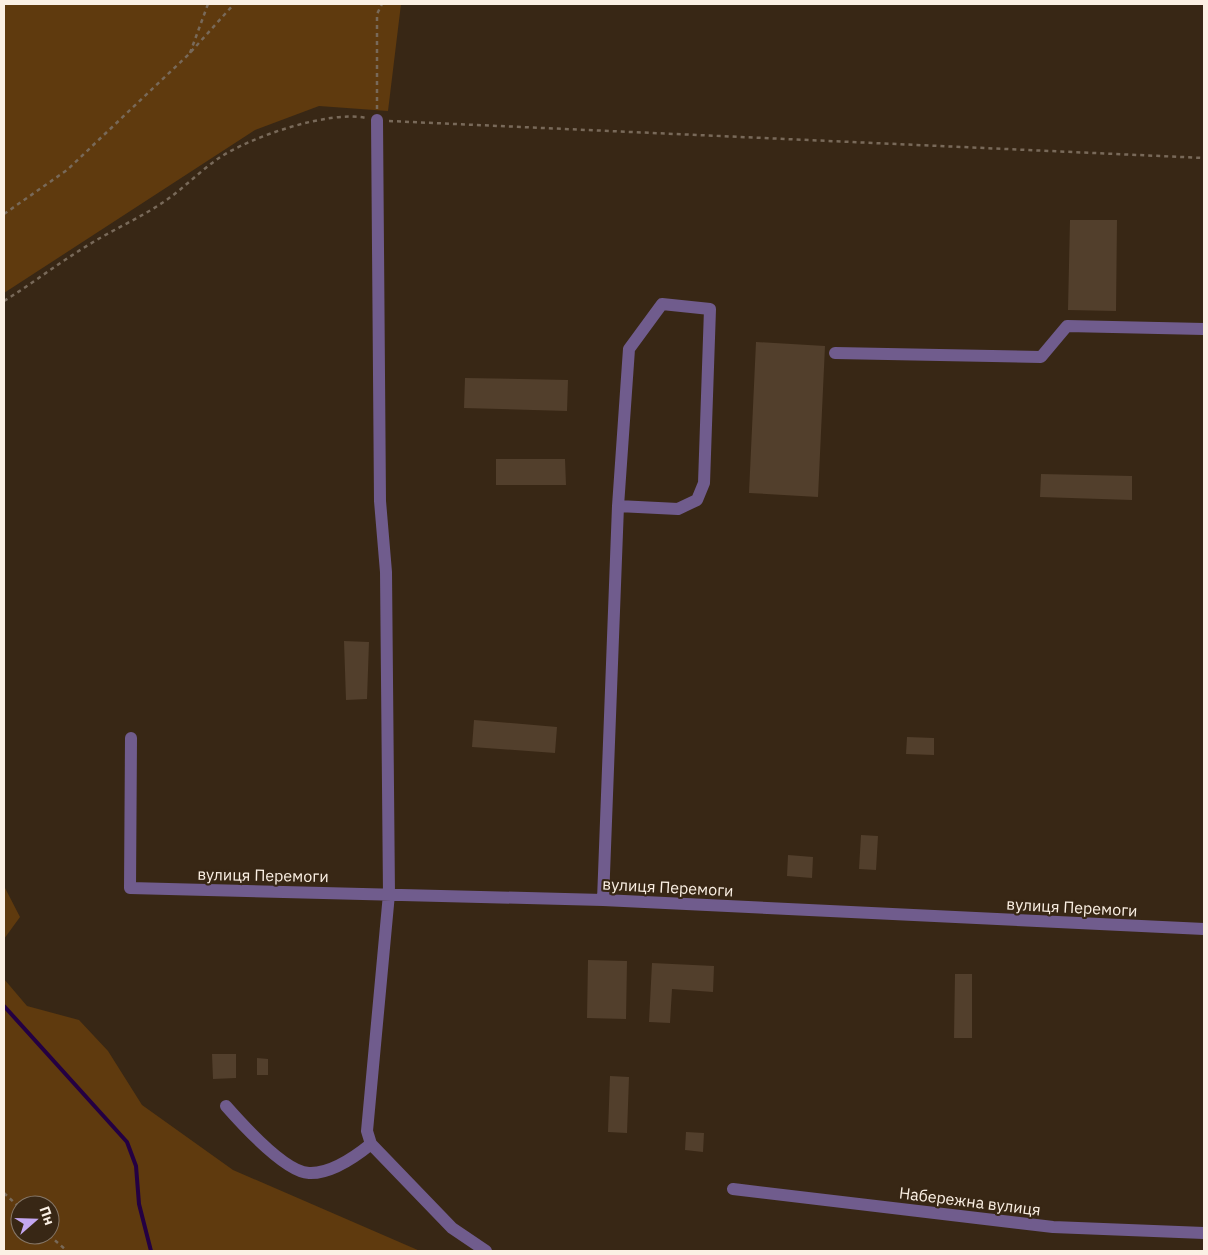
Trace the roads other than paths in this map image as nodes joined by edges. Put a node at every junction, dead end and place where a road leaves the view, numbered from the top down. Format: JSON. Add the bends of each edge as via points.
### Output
{"nodes":[{"id":1,"x":377,"y":120,"type":"road end"},
{"id":2,"x":1204,"y":329,"type":"edge"},
{"id":3,"x":835,"y":353,"type":"dead end"},
{"id":4,"x":618,"y":506,"type":"junction"},
{"id":5,"x":131,"y":738,"type":"dead end"},
{"id":6,"x":389,"y":894,"type":"junction"},
{"id":7,"x":603,"y":900,"type":"junction"},
{"id":8,"x":1204,"y":930,"type":"edge"},
{"id":9,"x":226,"y":1106,"type":"dead end"},
{"id":10,"x":371,"y":1144,"type":"junction"},
{"id":11,"x":733,"y":1189,"type":"dead end"},
{"id":12,"x":1204,"y":1233,"type":"edge"},
{"id":13,"x":486,"y":1251,"type":"edge"}],
"edges":[{"from":1,"to":6,"type":"street","via":[[380,501],[386,572]]},
{"from":2,"to":3,"type":"street","via":[[1067,326],[1041,357]]},
{"from":4,"to":4,"type":"street","via":[[629,349],[662,304],[710,309],[704,483],[697,500],[678,509]]},
{"from":4,"to":7,"type":"street"},
{"from":5,"to":6,"type":"street","name":"вулиця Перемоги","via":[[130,888]]},
{"from":6,"to":7,"type":"street","name":"вулиця Перемоги"},
{"from":6,"to":10,"type":"street","via":[[368,1130]]},
{"from":7,"to":8,"type":"street","name":"вулиця Перемоги"},
{"from":9,"to":10,"type":"street","via":[[262,1145],[307,1174],[323,1172],[354,1158]]},
{"from":10,"to":13,"type":"street","via":[[452,1228]]},
{"from":11,"to":12,"type":"street","name":"Набережна вулиця","via":[[1053,1227]]}]}
